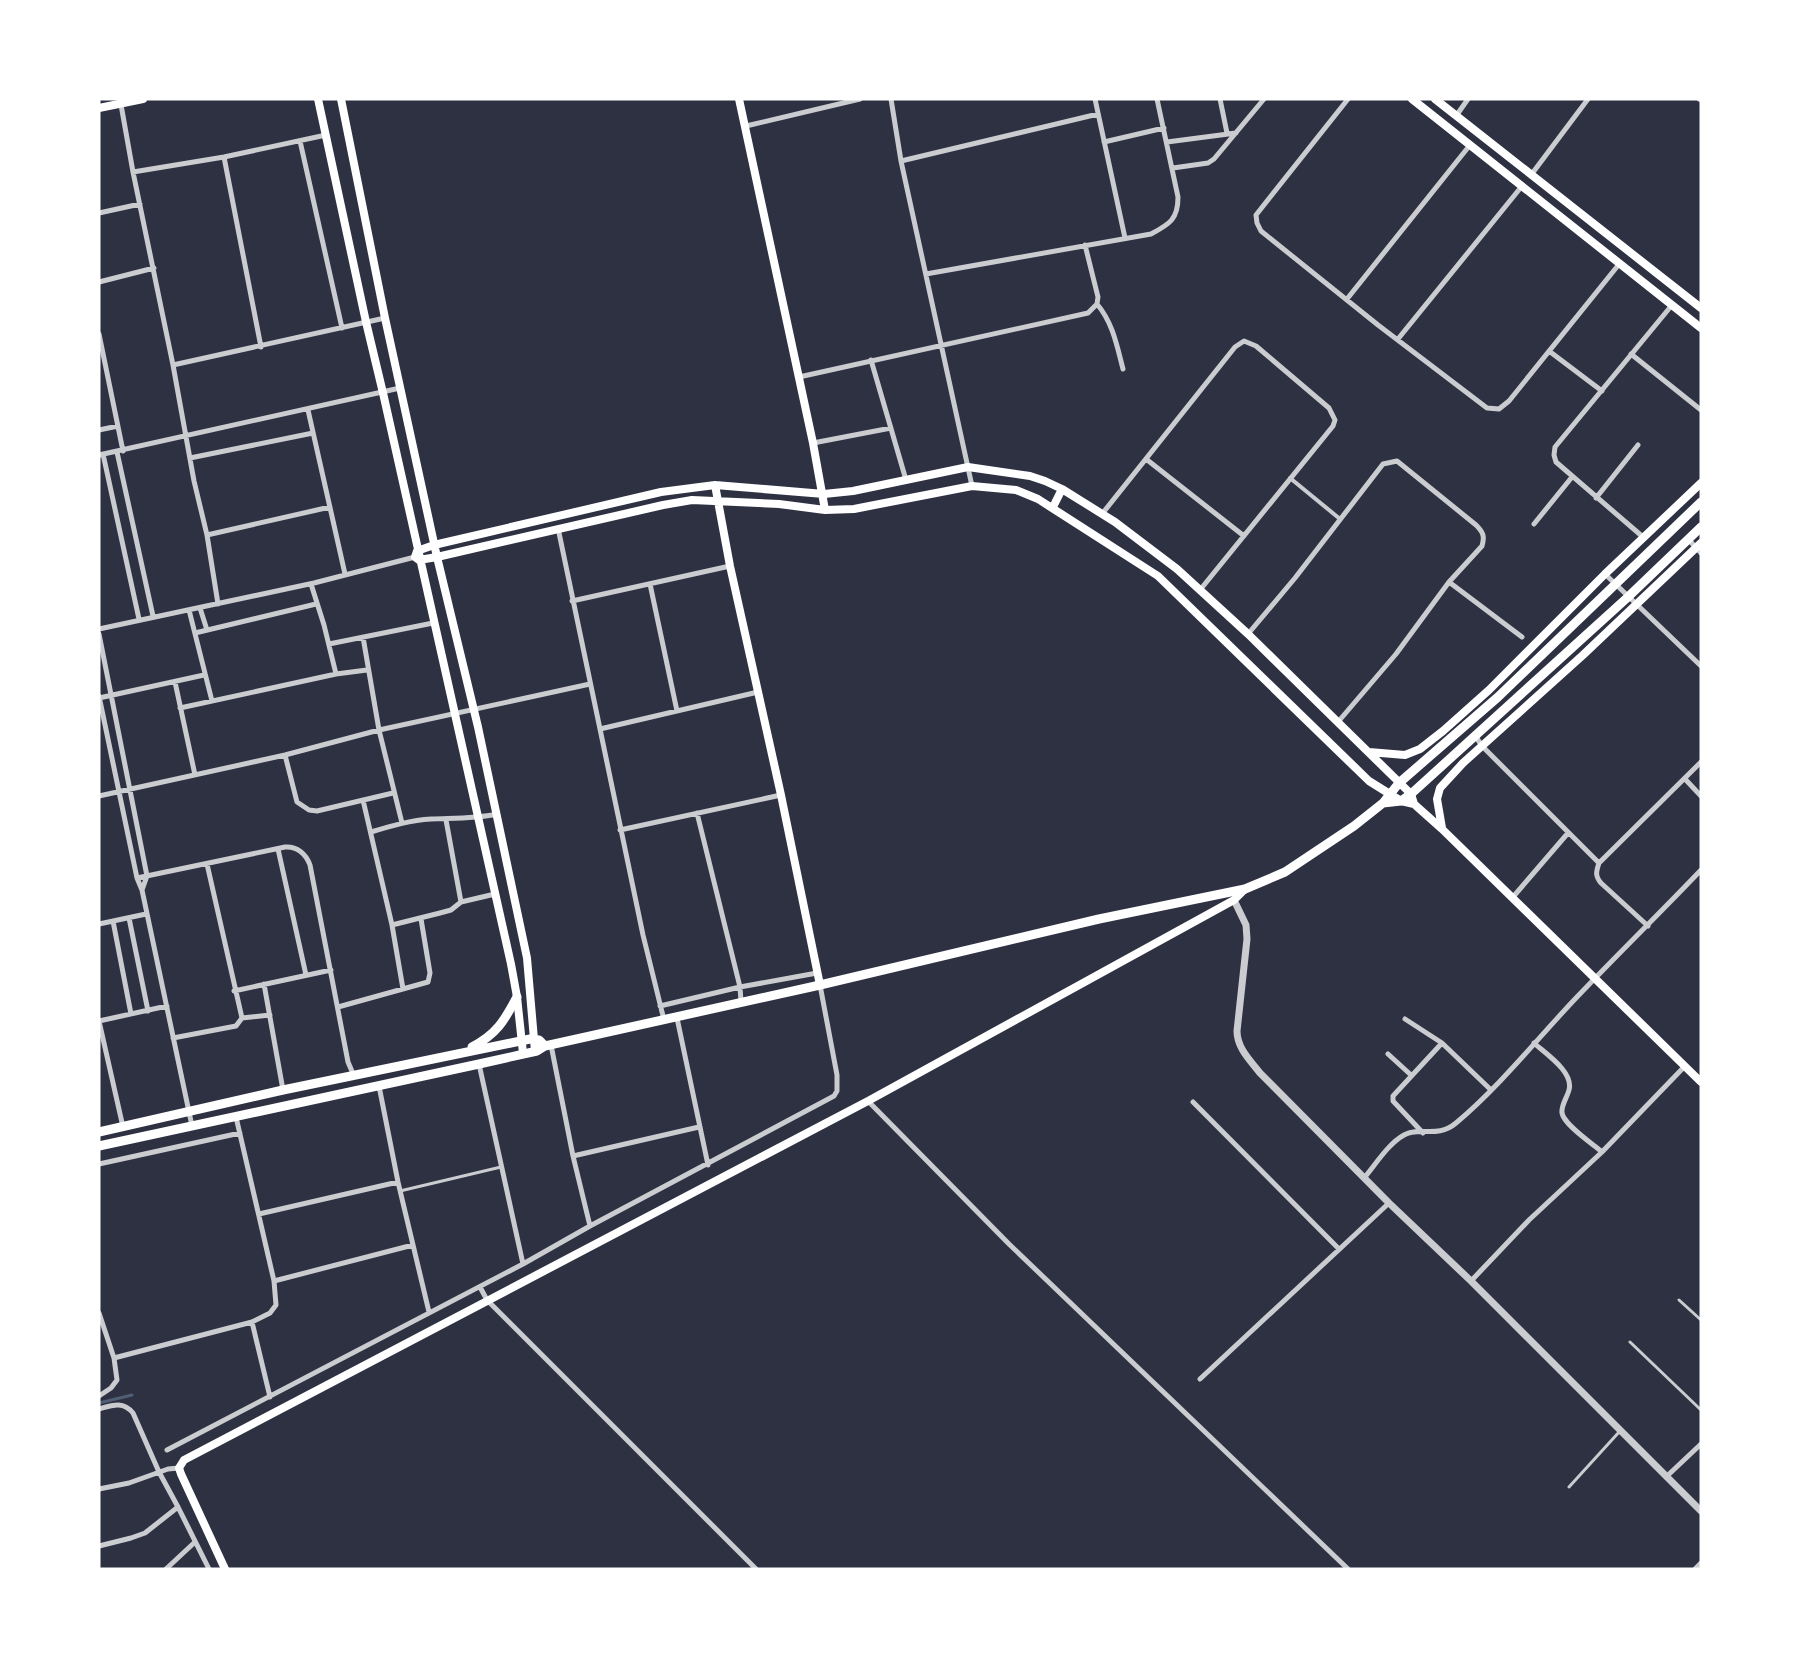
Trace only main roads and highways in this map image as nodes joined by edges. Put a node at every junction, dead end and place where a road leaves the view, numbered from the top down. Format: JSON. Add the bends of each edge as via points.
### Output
{"nodes":[{"id":1,"x":142,"y":99,"type":"edge"},
{"id":2,"x":318,"y":99,"type":"edge"},
{"id":3,"x":341,"y":99,"type":"edge"},
{"id":4,"x":739,"y":99,"type":"edge"},
{"id":5,"x":1413,"y":99,"type":"edge"},
{"id":6,"x":1435,"y":99,"type":"edge"},
{"id":7,"x":120,"y":101,"type":"edge"},
{"id":8,"x":99,"y":108,"type":"edge"},
{"id":9,"x":1700,"y":306,"type":"edge"},
{"id":10,"x":1701,"y":328,"type":"edge"},
{"id":11,"x":1701,"y":483,"type":"edge"},
{"id":12,"x":715,"y":485,"type":"junction"},
{"id":13,"x":1062,"y":489,"type":"junction"},
{"id":14,"x":824,"y":494,"type":"junction"},
{"id":15,"x":717,"y":501,"type":"junction"},
{"id":16,"x":1701,"y":502,"type":"edge"},
{"id":17,"x":1053,"y":507,"type":"junction"},
{"id":18,"x":825,"y":510,"type":"junction"},
{"id":19,"x":1701,"y":527,"type":"edge"},
{"id":20,"x":434,"y":545,"type":"junction"},
{"id":21,"x":1699,"y":548,"type":"edge"},
{"id":22,"x":417,"y":556,"type":"junction"},
{"id":23,"x":437,"y":557,"type":"junction"},
{"id":24,"x":1368,"y":752,"type":"junction"},
{"id":25,"x":1399,"y":783,"type":"junction"},
{"id":26,"x":1388,"y":794,"type":"junction"},
{"id":27,"x":1412,"y":799,"type":"junction"},
{"id":28,"x":1401,"y":801,"type":"junction"},
{"id":29,"x":1383,"y":803,"type":"junction"},
{"id":30,"x":1442,"y":829,"type":"junction"},
{"id":31,"x":1245,"y":889,"type":"junction"},
{"id":32,"x":820,"y":985,"type":"junction"},
{"id":33,"x":517,"y":997,"type":"junction"},
{"id":34,"x":534,"y":1040,"type":"junction"},
{"id":35,"x":520,"y":1041,"type":"junction"},
{"id":36,"x":548,"y":1046,"type":"junction"},
{"id":37,"x":464,"y":1051,"type":"junction"},
{"id":38,"x":535,"y":1051,"type":"junction"},
{"id":39,"x":523,"y":1053,"type":"junction"},
{"id":40,"x":1701,"y":1082,"type":"edge"},
{"id":41,"x":99,"y":1132,"type":"edge"},
{"id":42,"x":99,"y":1146,"type":"edge"},
{"id":43,"x":225,"y":1569,"type":"edge"}],
"edges":[{"from":1,"to":7,"type":"main road"},
{"from":2,"to":22,"type":"main road"},
{"from":3,"to":20,"type":"main road"},
{"from":4,"to":14,"type":"main road"},
{"from":5,"to":10,"type":"main road"},
{"from":6,"to":9,"type":"main road"},
{"from":7,"to":8,"type":"main road"},
{"from":11,"to":24,"type":"main road","via":[[1489,690],[1420,749],[1405,755]]},
{"from":12,"to":14,"type":"main road"},
{"from":12,"to":15,"type":"main road"},
{"from":12,"to":20,"type":"main road","via":[[661,492]]},
{"from":13,"to":14,"type":"main road","via":[[1030,476],[968,467]]},
{"from":13,"to":17,"type":"main road"},
{"from":13,"to":24,"type":"main road","via":[[1162,556]]},
{"from":14,"to":18,"type":"main road"},
{"from":15,"to":18,"type":"main road"},
{"from":15,"to":23,"type":"main road","via":[[663,505]]},
{"from":15,"to":32,"type":"main road"},
{"from":16,"to":25,"type":"main road","via":[[1498,697]]},
{"from":17,"to":18,"type":"main road","via":[[1016,490],[972,486]]},
{"from":17,"to":26,"type":"main road","via":[[1158,576],[1349,763]]},
{"from":19,"to":27,"type":"main road"},
{"from":20,"to":22,"type":"main road"},
{"from":20,"to":23,"type":"main road"},
{"from":21,"to":30,"type":"main road","via":[[1440,788],[1437,799]]},
{"from":22,"to":23,"type":"main road"},
{"from":22,"to":33,"type":"main road"},
{"from":23,"to":34,"type":"main road","via":[[527,958]]},
{"from":24,"to":25,"type":"main road"},
{"from":25,"to":26,"type":"main road"},
{"from":25,"to":27,"type":"main road"},
{"from":26,"to":28,"type":"main road"},
{"from":26,"to":29,"type":"main road"},
{"from":27,"to":28,"type":"main road"},
{"from":27,"to":30,"type":"main road"},
{"from":28,"to":29,"type":"main road"},
{"from":29,"to":31,"type":"main road","via":[[1285,872]]},
{"from":30,"to":40,"type":"main road"},
{"from":31,"to":32,"type":"main road"},
{"from":31,"to":43,"type":"main road","via":[[1233,900],[868,1101],[184,1460],[179,1468],[181,1474]]},
{"from":32,"to":36,"type":"main road"},
{"from":33,"to":35,"type":"main road"},
{"from":33,"to":37,"type":"main road","via":[[492,1035]]},
{"from":34,"to":35,"type":"main road"},
{"from":34,"to":36,"type":"main road"},
{"from":34,"to":38,"type":"main road"},
{"from":35,"to":37,"type":"main road"},
{"from":35,"to":39,"type":"main road"},
{"from":36,"to":38,"type":"main road"},
{"from":37,"to":41,"type":"main road"},
{"from":38,"to":39,"type":"main road"},
{"from":39,"to":42,"type":"main road"}]}
